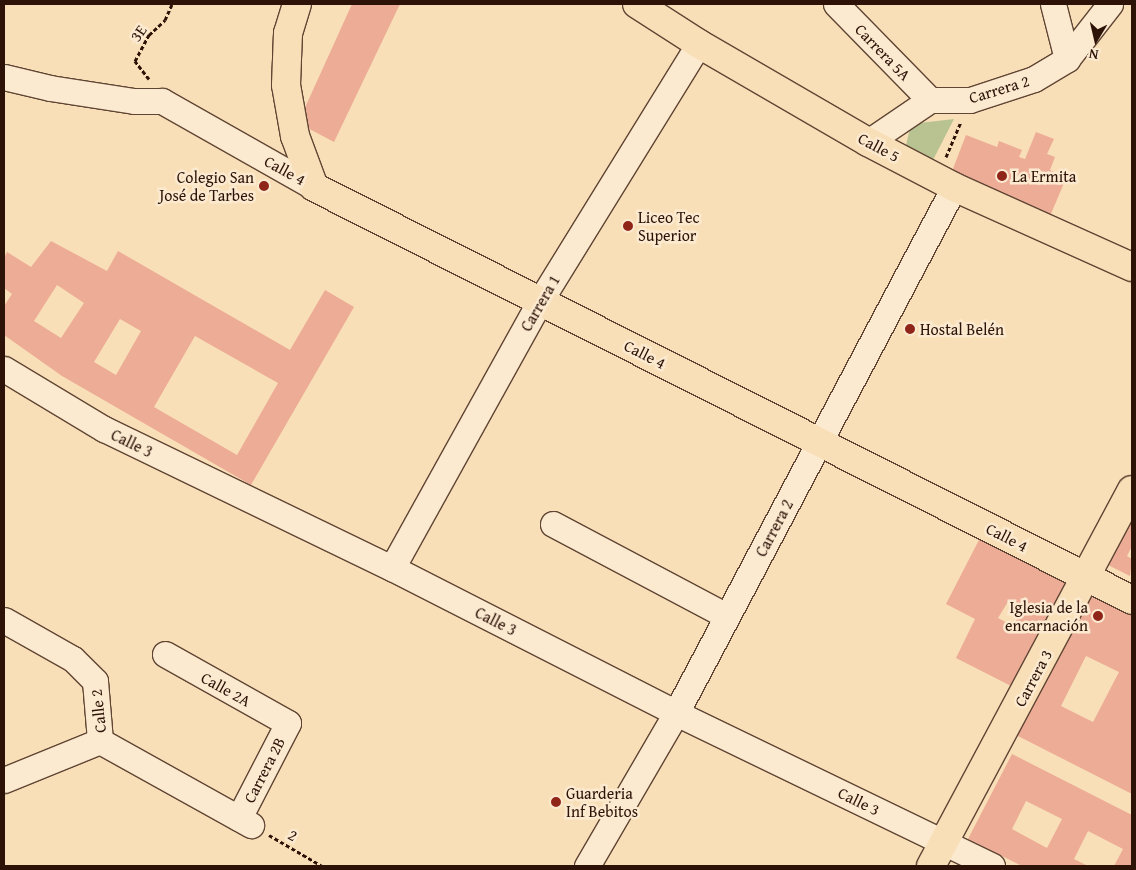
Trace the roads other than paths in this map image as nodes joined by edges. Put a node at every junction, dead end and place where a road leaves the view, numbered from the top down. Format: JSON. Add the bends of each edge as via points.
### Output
{"nodes":[{"id":1,"x":297,"y":4,"type":"edge"},
{"id":2,"x":638,"y":4,"type":"edge"},
{"id":3,"x":836,"y":4,"type":"edge"},
{"id":4,"x":1053,"y":4,"type":"edge"},
{"id":5,"x":1110,"y":4,"type":"edge"},
{"id":6,"x":699,"y":44,"type":"junction"},
{"id":7,"x":1067,"y":59,"type":"junction"},
{"id":8,"x":4,"y":77,"type":"edge"},
{"id":9,"x":930,"y":100,"type":"junction"},
{"id":10,"x":868,"y":142,"type":"junction"},
{"id":11,"x":946,"y":183,"type":"junction"},
{"id":12,"x":314,"y":187,"type":"junction"},
{"id":13,"x":1132,"y":267,"type":"edge"},
{"id":14,"x":540,"y":301,"type":"junction"},
{"id":15,"x":4,"y":369,"type":"edge"},
{"id":16,"x":820,"y":442,"type":"junction"},
{"id":17,"x":1132,"y":490,"type":"edge"},
{"id":18,"x":552,"y":524,"type":"dead end"},
{"id":19,"x":392,"y":568,"type":"junction"},
{"id":20,"x":1087,"y":577,"type":"junction"},
{"id":21,"x":1132,"y":600,"type":"edge"},
{"id":22,"x":727,"y":616,"type":"junction"},
{"id":23,"x":4,"y":620,"type":"edge"},
{"id":24,"x":165,"y":654,"type":"dead end"},
{"id":25,"x":676,"y":713,"type":"junction"},
{"id":26,"x":288,"y":723,"type":"joint"},
{"id":27,"x":100,"y":740,"type":"junction"},
{"id":28,"x":4,"y":780,"type":"edge"},
{"id":29,"x":245,"y":822,"type":"joint"},
{"id":30,"x":944,"y":842,"type":"junction"},
{"id":31,"x":587,"y":866,"type":"edge"},
{"id":32,"x":932,"y":866,"type":"edge"},
{"id":33,"x":992,"y":866,"type":"edge"}],
"edges":[{"from":1,"to":12,"type":"main road","via":[[288,33],[286,85],[295,136]]},
{"from":2,"to":6,"type":"main road","name":"Calle 5"},
{"from":3,"to":9,"type":"street","name":"Carrera 5A"},
{"from":4,"to":7,"type":"street"},
{"from":5,"to":7,"type":"street","name":"Carrera 2"},
{"from":6,"to":10,"type":"main road","name":"Calle 5"},
{"from":6,"to":14,"type":"street","name":"Carrera 1"},
{"from":7,"to":9,"type":"street","name":"Carrera 2","via":[[1034,79],[970,100]]},
{"from":8,"to":12,"type":"street","name":"Calle 4","via":[[106,97],[162,101]]},
{"from":9,"to":10,"type":"street"},
{"from":10,"to":11,"type":"main road","name":"Calle 5"},
{"from":11,"to":13,"type":"main road","name":"Calle 5"},
{"from":11,"to":16,"type":"street","name":"Carrera 2"},
{"from":12,"to":14,"type":"main road","name":"Calle 4"},
{"from":14,"to":16,"type":"main road","name":"Calle 4"},
{"from":14,"to":19,"type":"street","name":"Carrera 1"},
{"from":15,"to":19,"type":"street","name":"Calle 3","via":[[104,429]]},
{"from":16,"to":20,"type":"main road","name":"Calle 4"},
{"from":16,"to":22,"type":"street","name":"Carrera 2"},
{"from":17,"to":20,"type":"main road","name":"Carrera 3"},
{"from":18,"to":22,"type":"street"},
{"from":19,"to":25,"type":"street","name":"Calle 3"},
{"from":20,"to":21,"type":"main road","name":"Calle 4"},
{"from":20,"to":30,"type":"main road","name":"Carrera 3"},
{"from":22,"to":25,"type":"street","name":"Carrera 2"},
{"from":23,"to":27,"type":"street","name":"Calle 2","via":[[73,659],[95,681]]},
{"from":24,"to":26,"type":"street","name":"Calle 2A"},
{"from":25,"to":30,"type":"street","name":"Calle 3"},
{"from":25,"to":31,"type":"street","name":"Carrera 2"},
{"from":26,"to":29,"type":"street","name":"Carrera 2B"},
{"from":27,"to":28,"type":"street"},
{"from":27,"to":29,"type":"street","name":"Calle 2"},
{"from":30,"to":32,"type":"main road","name":"Carrera 3"},
{"from":30,"to":33,"type":"street","name":"Calle 3"}]}
